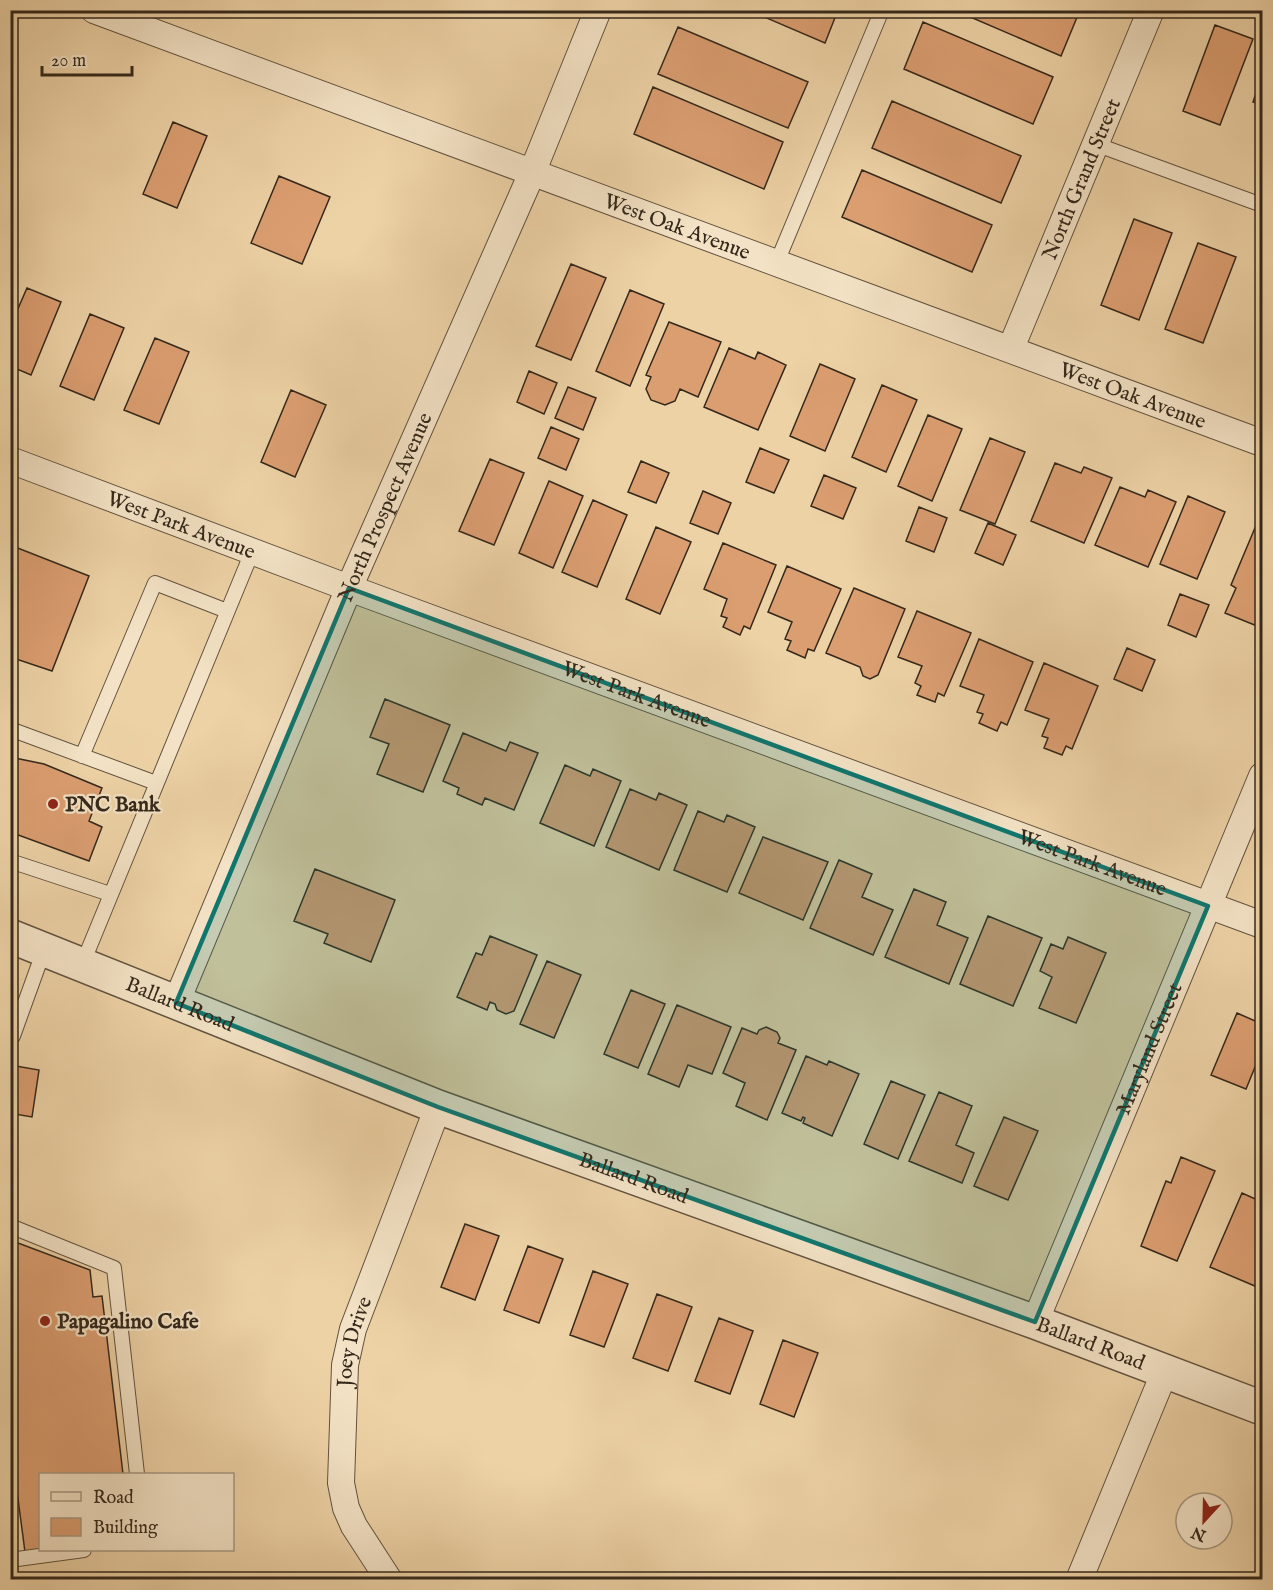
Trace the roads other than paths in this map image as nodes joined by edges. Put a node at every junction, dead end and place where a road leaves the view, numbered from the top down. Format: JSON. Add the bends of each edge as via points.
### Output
{"nodes":[{"id":1,"x":94,"y":10,"type":"edge"},
{"id":2,"x":598,"y":10,"type":"edge"},
{"id":3,"x":882,"y":10,"type":"edge"},
{"id":4,"x":1151,"y":10,"type":"edge"},
{"id":5,"x":1095,"y":144,"type":"junction"},
{"id":6,"x":532,"y":173,"type":"junction"},
{"id":7,"x":1263,"y":205,"type":"edge"},
{"id":8,"x":777,"y":262,"type":"junction"},
{"id":9,"x":1011,"y":348,"type":"junction"},
{"id":10,"x":1263,"y":443,"type":"edge"},
{"id":11,"x":10,"y":460,"type":"edge"},
{"id":12,"x":252,"y":552,"type":"junction"},
{"id":13,"x":349,"y":588,"type":"junction"},
{"id":14,"x":227,"y":611,"type":"junction"},
{"id":15,"x":10,"y":729,"type":"edge"},
{"id":16,"x":82,"y":756,"type":"junction"},
{"id":17,"x":1263,"y":776,"type":"edge"},
{"id":18,"x":156,"y":783,"type":"junction"},
{"id":19,"x":10,"y":861,"type":"edge"},
{"id":20,"x":110,"y":894,"type":"junction"},
{"id":21,"x":1208,"y":906,"type":"junction"},
{"id":22,"x":1263,"y":925,"type":"edge"},
{"id":23,"x":10,"y":936,"type":"edge"},
{"id":24,"x":44,"y":950,"type":"junction"},
{"id":25,"x":82,"y":965,"type":"junction"},
{"id":26,"x":176,"y":1003,"type":"junction"},
{"id":27,"x":10,"y":1036,"type":"edge"},
{"id":28,"x":438,"y":1107,"type":"junction"},
{"id":29,"x":10,"y":1226,"type":"edge"},
{"id":30,"x":1035,"y":1322,"type":"junction"},
{"id":31,"x":1165,"y":1371,"type":"junction"},
{"id":32,"x":1263,"y":1408,"type":"edge"},
{"id":33,"x":137,"y":1473,"type":"edge"},
{"id":34,"x":77,"y":1551,"type":"edge"},
{"id":35,"x":10,"y":1560,"type":"edge"},
{"id":36,"x":389,"y":1580,"type":"edge"},
{"id":37,"x":1079,"y":1580,"type":"edge"}],
"edges":[{"from":1,"to":6,"type":"street","name":"West Oak Avenue"},
{"from":2,"to":6,"type":"street","name":"North Prospect Avenue"},
{"from":3,"to":8,"type":"lane"},
{"from":4,"to":5,"type":"street","name":"North Grand Street"},
{"from":5,"to":7,"type":"lane"},
{"from":5,"to":9,"type":"street","name":"North Grand Street"},
{"from":6,"to":8,"type":"street","name":"West Oak Avenue"},
{"from":6,"to":13,"type":"street","name":"North Prospect Avenue"},
{"from":8,"to":9,"type":"street","name":"West Oak Avenue"},
{"from":9,"to":10,"type":"street","name":"West Oak Avenue"},
{"from":11,"to":12,"type":"street","name":"West Park Avenue"},
{"from":12,"to":13,"type":"street","name":"West Park Avenue"},
{"from":12,"to":14,"type":"lane"},
{"from":13,"to":21,"type":"street","name":"West Park Avenue"},
{"from":13,"to":26,"type":"street","name":"North Prospect Avenue"},
{"from":14,"to":16,"type":"lane","via":[[155,583]]},
{"from":14,"to":18,"type":"lane"},
{"from":15,"to":16,"type":"lane"},
{"from":16,"to":18,"type":"lane"},
{"from":17,"to":21,"type":"street","name":"Maryland Street"},
{"from":18,"to":20,"type":"lane"},
{"from":19,"to":20,"type":"lane"},
{"from":20,"to":25,"type":"lane"},
{"from":21,"to":22,"type":"street","name":"West Park Avenue"},
{"from":21,"to":30,"type":"street","name":"Maryland Street"},
{"from":23,"to":24,"type":"street","name":"Ballard Road"},
{"from":24,"to":25,"type":"street","name":"Ballard Road"},
{"from":24,"to":27,"type":"lane"},
{"from":25,"to":26,"type":"street","name":"Ballard Road"},
{"from":26,"to":28,"type":"street","name":"Ballard Road"},
{"from":28,"to":30,"type":"street","name":"Ballard Road"},
{"from":28,"to":36,"type":"street","name":"Joey Drive","via":[[352,1329],[345,1365],[341,1483],[346,1508]]},
{"from":29,"to":33,"type":"lane","via":[[114,1268]]},
{"from":30,"to":31,"type":"street","name":"Ballard Road"},
{"from":31,"to":32,"type":"street","name":"Ballard Road"},
{"from":31,"to":37,"type":"street"},
{"from":34,"to":35,"type":"lane"}]}
